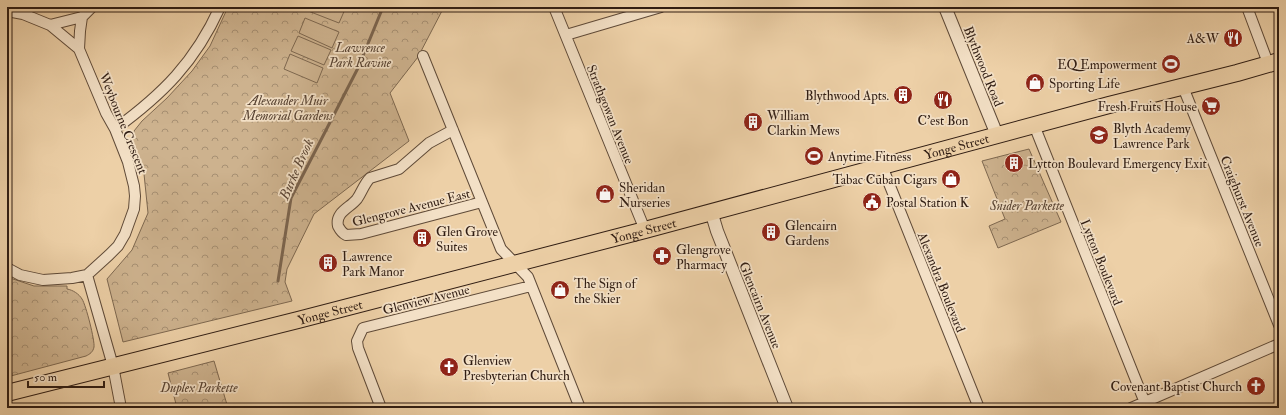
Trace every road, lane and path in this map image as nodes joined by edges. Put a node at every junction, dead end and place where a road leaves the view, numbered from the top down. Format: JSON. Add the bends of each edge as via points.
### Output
{"nodes":[{"id":1,"x":92,"y":7,"type":"edge"},
{"id":2,"x":220,"y":7,"type":"edge"},
{"id":3,"x":554,"y":7,"type":"edge"},
{"id":4,"x":661,"y":7,"type":"edge"},
{"id":5,"x":945,"y":7,"type":"edge"},
{"id":6,"x":1247,"y":7,"type":"edge"},
{"id":7,"x":7,"y":11,"type":"edge"},
{"id":8,"x":82,"y":17,"type":"junction"},
{"id":9,"x":50,"y":25,"type":"junction"},
{"id":10,"x":566,"y":35,"type":"junction"},
{"id":11,"x":79,"y":49,"type":"junction"},
{"id":12,"x":423,"y":56,"type":"dead end"},
{"id":13,"x":1274,"y":62,"type":"edge"},
{"id":14,"x":1183,"y":87,"type":"junction"},
{"id":15,"x":1034,"y":125,"type":"junction"},
{"id":16,"x":115,"y":129,"type":"junction"},
{"id":17,"x":453,"y":130,"type":"junction"},
{"id":18,"x":998,"y":135,"type":"junction"},
{"id":19,"x":882,"y":166,"type":"junction"},
{"id":20,"x":482,"y":202,"type":"junction"},
{"id":21,"x":711,"y":212,"type":"junction"},
{"id":22,"x":645,"y":230,"type":"junction"},
{"id":23,"x":515,"y":263,"type":"junction"},
{"id":24,"x":7,"y":268,"type":"edge"},
{"id":25,"x":87,"y":275,"type":"junction"},
{"id":26,"x":532,"y":286,"type":"junction"},
{"id":27,"x":1279,"y":325,"type":"edge"},
{"id":28,"x":1279,"y":344,"type":"edge"},
{"id":29,"x":113,"y":366,"type":"junction"},
{"id":30,"x":7,"y":393,"type":"edge"},
{"id":31,"x":1146,"y":405,"type":"edge"},
{"id":32,"x":122,"y":408,"type":"edge"},
{"id":33,"x":381,"y":408,"type":"edge"},
{"id":34,"x":580,"y":408,"type":"edge"},
{"id":35,"x":787,"y":408,"type":"edge"},
{"id":36,"x":979,"y":408,"type":"edge"},
{"id":37,"x":1131,"y":408,"type":"edge"}],
"edges":[{"from":1,"to":8,"type":"street"},
{"from":2,"to":16,"type":"street","via":[[207,34],[182,70],[153,100]]},
{"from":3,"to":10,"type":"street","name":"Strathgowan Avenue"},
{"from":4,"to":10,"type":"street"},
{"from":5,"to":18,"type":"street","name":"Blythwood Road"},
{"from":6,"to":13,"type":"street"},
{"from":7,"to":9,"type":"street","name":"Weybourne Crescent","via":[[23,14]]},
{"from":8,"to":9,"type":"street"},
{"from":8,"to":11,"type":"street"},
{"from":9,"to":11,"type":"street","name":"Weybourne Crescent"},
{"from":10,"to":22,"type":"street","name":"Strathgowan Avenue"},
{"from":11,"to":16,"type":"street","name":"Weybourne Crescent","via":[[106,114]]},
{"from":12,"to":17,"type":"street","name":"Glengrove Avenue East"},
{"from":13,"to":14,"type":"main road","name":"Yonge Street"},
{"from":14,"to":15,"type":"main road","name":"Yonge Street"},
{"from":14,"to":27,"type":"street","name":"Craighurst Avenue"},
{"from":15,"to":18,"type":"main road","name":"Yonge Street"},
{"from":15,"to":31,"type":"street","name":"Lytton Boulevard"},
{"from":16,"to":25,"type":"street","name":"Weybourne Crescent","via":[[132,174],[134,209],[118,246]]},
{"from":17,"to":20,"type":"street","name":"Glengrove Avenue East"},
{"from":17,"to":20,"type":"street","name":"Glengrove Avenue East","via":[[429,143],[399,169],[370,178],[356,201],[340,215],[338,225],[346,235],[361,234]]},
{"from":18,"to":19,"type":"main road","name":"Yonge Street"},
{"from":19,"to":21,"type":"main road","name":"Yonge Street"},
{"from":19,"to":36,"type":"street","name":"Alexandra Boulevard"},
{"from":20,"to":23,"type":"street","name":"Glengrove Avenue East","via":[[501,249]]},
{"from":21,"to":22,"type":"main road","name":"Yonge Street"},
{"from":21,"to":35,"type":"street","name":"Glencairn Avenue"},
{"from":22,"to":23,"type":"main road","name":"Yonge Street"},
{"from":23,"to":26,"type":"street","name":"Glengrove Avenue East","via":[[528,277]]},
{"from":23,"to":29,"type":"main road","name":"Yonge Street"},
{"from":24,"to":25,"type":"street","via":[[43,280]]},
{"from":25,"to":29,"type":"street"},
{"from":26,"to":33,"type":"street","name":"Glenview Avenue","via":[[363,328],[357,341],[358,348]]},
{"from":26,"to":34,"type":"street","name":"Glengrove Avenue East"},
{"from":28,"to":31,"type":"street"},
{"from":29,"to":30,"type":"main road","name":"Yonge Street"},
{"from":29,"to":32,"type":"street"},
{"from":31,"to":37,"type":"street"}]}
